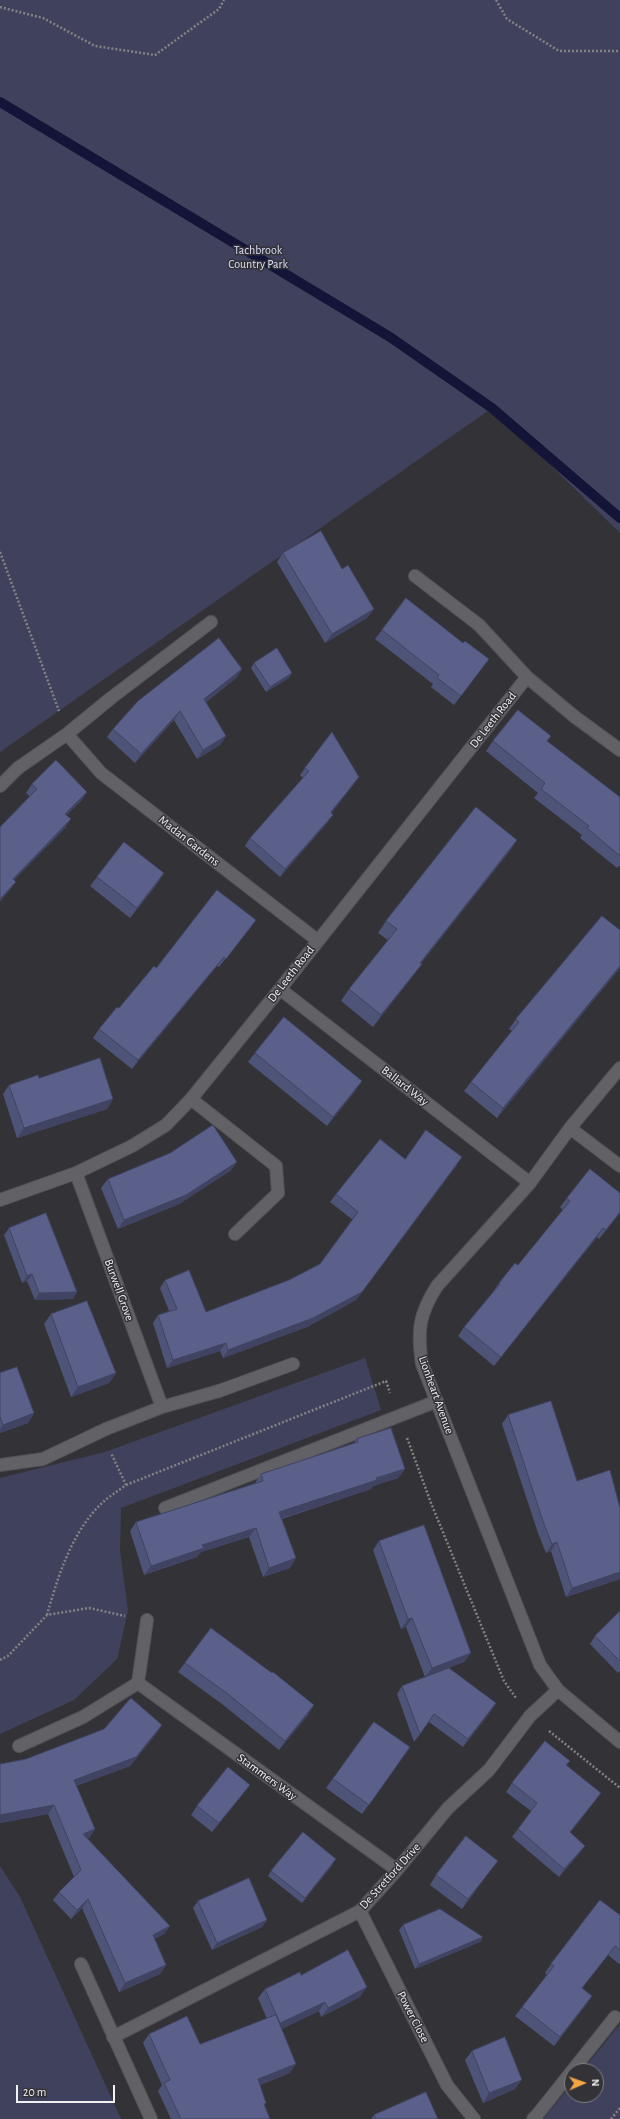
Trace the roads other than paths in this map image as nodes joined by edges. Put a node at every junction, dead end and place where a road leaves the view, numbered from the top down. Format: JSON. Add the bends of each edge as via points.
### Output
{"nodes":[{"id":1,"x":415,"y":576,"type":"dead end"},
{"id":2,"x":211,"y":622,"type":"dead end"},
{"id":3,"x":527,"y":677,"type":"junction"},
{"id":4,"x":67,"y":734,"type":"junction"},
{"id":5,"x":620,"y":750,"type":"edge"},
{"id":6,"x":0,"y":786,"type":"edge"},
{"id":7,"x":317,"y":940,"type":"junction"},
{"id":8,"x":280,"y":989,"type":"junction"},
{"id":9,"x":620,"y":1068,"type":"edge"},
{"id":10,"x":191,"y":1099,"type":"junction"},
{"id":11,"x":570,"y":1128,"type":"junction"},
{"id":12,"x":620,"y":1166,"type":"edge"},
{"id":13,"x":76,"y":1173,"type":"junction"},
{"id":14,"x":530,"y":1183,"type":"junction"},
{"id":15,"x":0,"y":1200,"type":"edge"},
{"id":16,"x":235,"y":1234,"type":"dead end"},
{"id":17,"x":293,"y":1364,"type":"dead end"},
{"id":18,"x":437,"y":1401,"type":"junction"},
{"id":19,"x":162,"y":1407,"type":"junction"},
{"id":20,"x":0,"y":1466,"type":"edge"},
{"id":21,"x":165,"y":1508,"type":"dead end"},
{"id":22,"x":147,"y":1620,"type":"road end"},
{"id":23,"x":138,"y":1683,"type":"junction"},
{"id":24,"x":558,"y":1690,"type":"junction"},
{"id":25,"x":620,"y":1742,"type":"edge"},
{"id":26,"x":19,"y":1746,"type":"dead end"},
{"id":27,"x":397,"y":1870,"type":"junction"},
{"id":28,"x":360,"y":1911,"type":"junction"},
{"id":29,"x":81,"y":1964,"type":"dead end"},
{"id":30,"x":615,"y":2017,"type":"dead end"},
{"id":31,"x":113,"y":2037,"type":"junction"},
{"id":32,"x":578,"y":2063,"type":"edge"},
{"id":33,"x":564,"y":2081,"type":"edge"},
{"id":34,"x":535,"y":2117,"type":"edge"},
{"id":35,"x":151,"y":2119,"type":"edge"},
{"id":36,"x":474,"y":2119,"type":"edge"}],
"edges":[{"from":1,"to":3,"type":"street","via":[[479,625]]},
{"from":2,"to":4,"type":"street"},
{"from":3,"to":5,"type":"street"},
{"from":3,"to":7,"type":"street","name":"De Leeth Road"},
{"from":4,"to":6,"type":"street","via":[[18,768]]},
{"from":4,"to":7,"type":"street","name":"Madan Gardens","via":[[101,773]]},
{"from":7,"to":8,"type":"street","name":"De Leeth Road"},
{"from":8,"to":10,"type":"street","name":"De Leeth Road"},
{"from":8,"to":14,"type":"street","name":"Ballard Way"},
{"from":9,"to":11,"type":"street","name":"Lionheart Avenue"},
{"from":10,"to":13,"type":"street","name":"De Leeth Road","via":[[166,1125],[132,1146]]},
{"from":10,"to":16,"type":"street","via":[[276,1166],[278,1193]]},
{"from":11,"to":12,"type":"street"},
{"from":11,"to":14,"type":"street","name":"Lionheart Avenue"},
{"from":13,"to":15,"type":"street","name":"De Leeth Road"},
{"from":13,"to":19,"type":"street","name":"Burwell Grove"},
{"from":14,"to":18,"type":"street","name":"Lionheart Avenue","via":[[437,1286],[426,1304],[419,1325],[419,1345],[422,1364]]},
{"from":17,"to":19,"type":"street","via":[[219,1391]]},
{"from":18,"to":21,"type":"street"},
{"from":18,"to":24,"type":"street","name":"Lionheart Avenue","via":[[540,1665]]},
{"from":19,"to":20,"type":"street","via":[[106,1429],[43,1459]]},
{"from":22,"to":23,"type":"street"},
{"from":23,"to":26,"type":"street","via":[[83,1717]]},
{"from":23,"to":27,"type":"street","name":"Stammers Way"},
{"from":24,"to":25,"type":"street","name":"Lionheart Avenue"},
{"from":24,"to":27,"type":"street","name":"De Stretford Drive","via":[[530,1716],[489,1770],[448,1808]]},
{"from":27,"to":28,"type":"street","name":"De Stretford Drive"},
{"from":28,"to":31,"type":"street","name":"De Stretford Drive"},
{"from":28,"to":36,"type":"street","name":"Power Close","via":[[447,2085]]},
{"from":29,"to":31,"type":"street"},
{"from":30,"to":32,"type":"street"},
{"from":31,"to":35,"type":"street"},
{"from":33,"to":34,"type":"street"}]}
